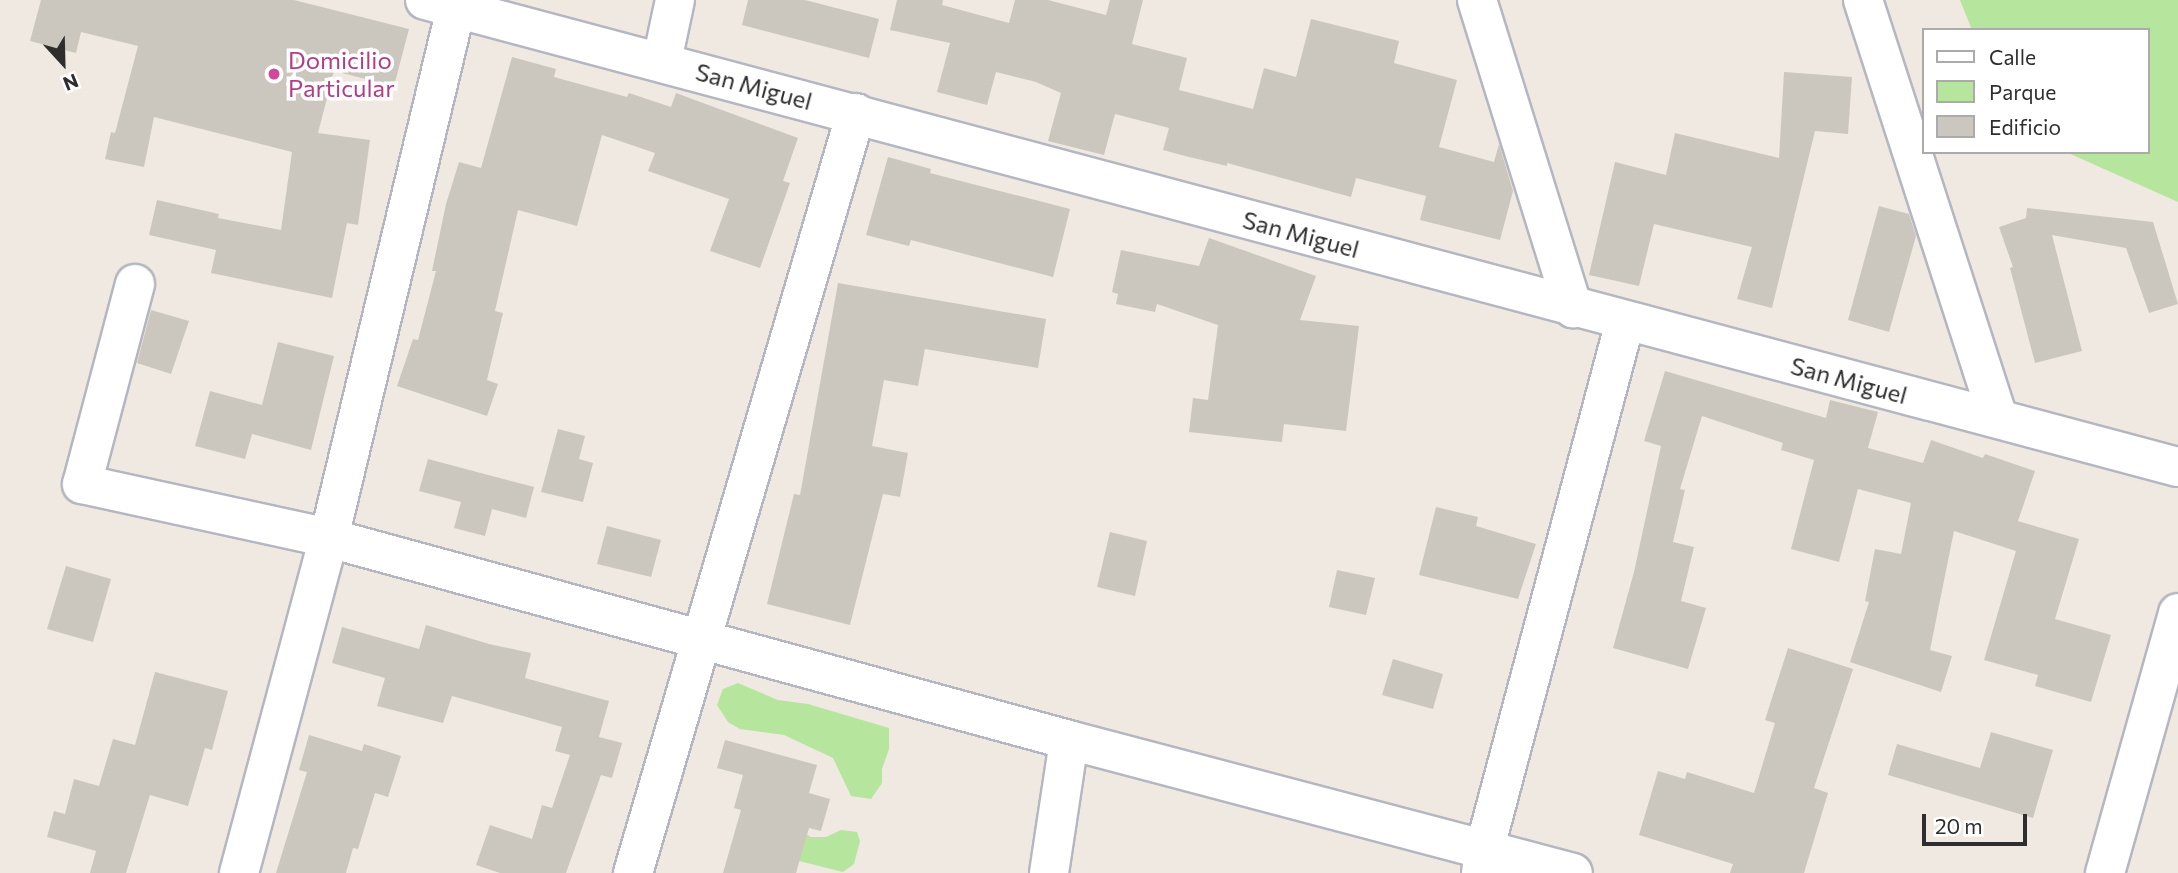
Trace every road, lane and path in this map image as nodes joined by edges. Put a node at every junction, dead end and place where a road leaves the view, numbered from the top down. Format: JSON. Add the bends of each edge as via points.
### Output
{"nodes":[{"id":1,"x":675,"y":0,"type":"edge"},
{"id":2,"x":1477,"y":0,"type":"edge"},
{"id":3,"x":1863,"y":0,"type":"edge"},
{"id":4,"x":440,"y":4,"type":"edge"},
{"id":5,"x":662,"y":61,"type":"junction"},
{"id":6,"x":856,"y":114,"type":"junction"},
{"id":7,"x":135,"y":284,"type":"dead end"},
{"id":8,"x":1573,"y":307,"type":"junction"},
{"id":9,"x":1625,"y":322,"type":"junction"},
{"id":10,"x":1998,"y":419,"type":"junction"},
{"id":11,"x":2178,"y":467,"type":"edge"},
{"id":12,"x":329,"y":538,"type":"junction"},
{"id":13,"x":2178,"y":613,"type":"edge"},
{"id":14,"x":704,"y":638,"type":"junction"},
{"id":15,"x":1069,"y":740,"type":"junction"},
{"id":16,"x":1483,"y":862,"type":"edge"},
{"id":17,"x":239,"y":873,"type":"edge"},
{"id":18,"x":634,"y":873,"type":"edge"},
{"id":19,"x":1049,"y":873,"type":"edge"},
{"id":20,"x":1573,"y":873,"type":"edge"},
{"id":21,"x":2105,"y":873,"type":"edge"}],
"edges":[{"from":1,"to":5,"type":"street"},
{"from":2,"to":8,"type":"street"},
{"from":3,"to":10,"type":"street"},
{"from":4,"to":5,"type":"street","name":"San Miguel"},
{"from":4,"to":12,"type":"street"},
{"from":5,"to":6,"type":"street","name":"San Miguel"},
{"from":6,"to":8,"type":"street","name":"San Miguel"},
{"from":6,"to":14,"type":"street"},
{"from":7,"to":12,"type":"street","via":[[82,484]]},
{"from":8,"to":9,"type":"street","name":"San Miguel"},
{"from":9,"to":10,"type":"street","name":"San Miguel"},
{"from":9,"to":16,"type":"street"},
{"from":10,"to":11,"type":"street","name":"San Miguel"},
{"from":12,"to":14,"type":"street"},
{"from":12,"to":17,"type":"street"},
{"from":13,"to":21,"type":"street"},
{"from":14,"to":15,"type":"street"},
{"from":14,"to":18,"type":"street"},
{"from":15,"to":16,"type":"street"},
{"from":15,"to":19,"type":"street"},
{"from":16,"to":20,"type":"street"}]}
